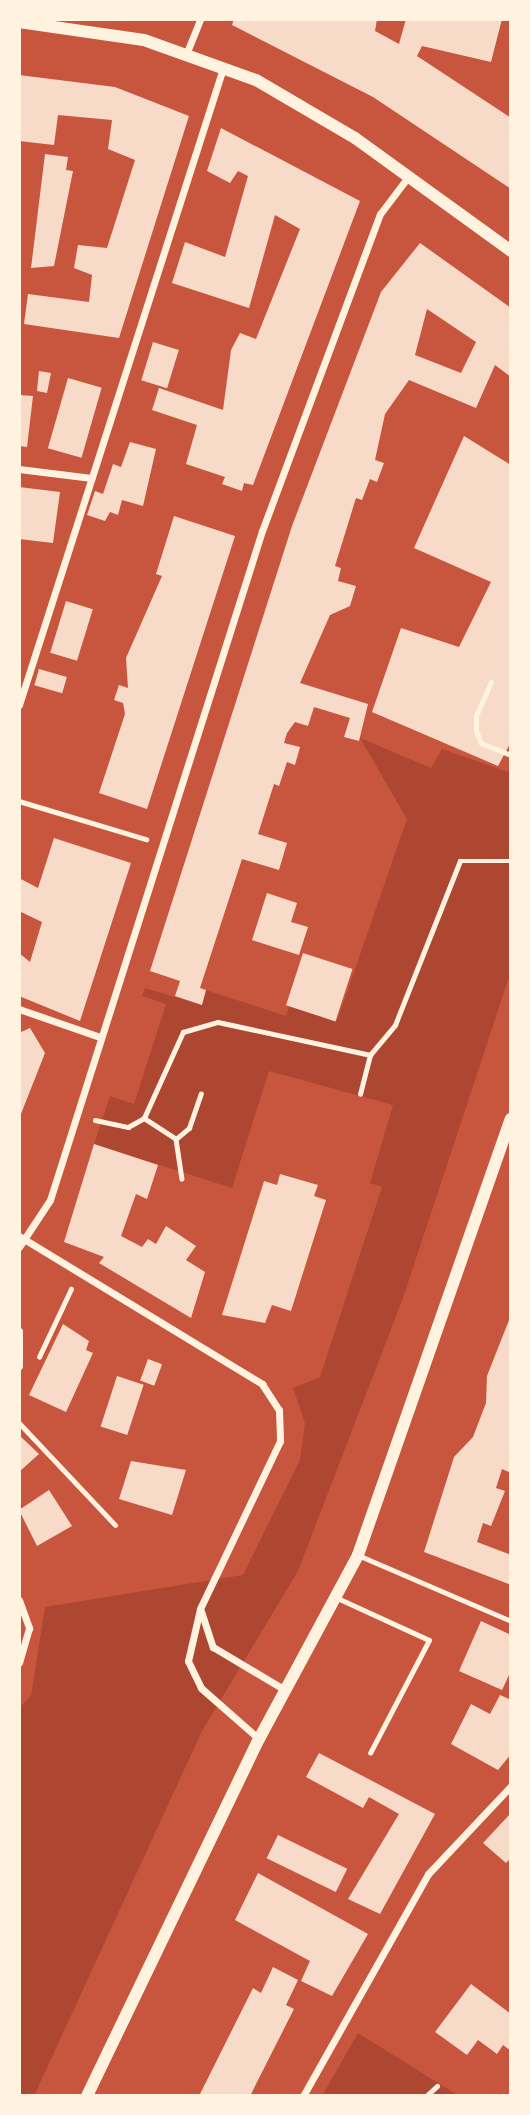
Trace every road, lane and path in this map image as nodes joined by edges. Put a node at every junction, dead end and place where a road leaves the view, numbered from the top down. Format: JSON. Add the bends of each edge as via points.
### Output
{"nodes":[{"id":1,"x":200,"y":19,"type":"edge"},
{"id":2,"x":19,"y":22,"type":"edge"},
{"id":3,"x":187,"y":52,"type":"junction"},
{"id":4,"x":223,"y":67,"type":"junction"},
{"id":5,"x":408,"y":177,"type":"junction"},
{"id":6,"x":511,"y":251,"type":"edge"},
{"id":7,"x":19,"y":468,"type":"edge"},
{"id":8,"x":91,"y":478,"type":"junction"},
{"id":9,"x":491,"y":682,"type":"dead end"},
{"id":10,"x":19,"y":705,"type":"edge"},
{"id":11,"x":511,"y":755,"type":"edge"},
{"id":12,"x":19,"y":801,"type":"edge"},
{"id":13,"x":162,"y":844,"type":"junction"},
{"id":14,"x":511,"y":861,"type":"edge"},
{"id":15,"x":19,"y":1009,"type":"edge"},
{"id":16,"x":100,"y":1037,"type":"junction"},
{"id":17,"x":370,"y":1055,"type":"junction"},
{"id":18,"x":201,"y":1094,"type":"dead end"},
{"id":19,"x":360,"y":1094,"type":"dead end"},
{"id":20,"x":77,"y":1116,"type":"junction"},
{"id":21,"x":144,"y":1118,"type":"junction"},
{"id":22,"x":511,"y":1119,"type":"edge"},
{"id":23,"x":176,"y":1139,"type":"junction"},
{"id":24,"x":182,"y":1179,"type":"dead end"},
{"id":25,"x":21,"y":1241,"type":"edge"},
{"id":26,"x":77,"y":1276,"type":"junction"},
{"id":27,"x":19,"y":1331,"type":"edge"},
{"id":28,"x":36,"y":1362,"type":"dead end"},
{"id":29,"x":19,"y":1366,"type":"edge"},
{"id":30,"x":19,"y":1423,"type":"edge"},
{"id":31,"x":115,"y":1525,"type":"dead end"},
{"id":32,"x":358,"y":1555,"type":"junction"},
{"id":33,"x":335,"y":1597,"type":"junction"},
{"id":34,"x":19,"y":1600,"type":"edge"},
{"id":35,"x":200,"y":1609,"type":"junction"},
{"id":36,"x":511,"y":1621,"type":"edge"},
{"id":37,"x":19,"y":1663,"type":"edge"},
{"id":38,"x":285,"y":1690,"type":"junction"},
{"id":39,"x":259,"y":1739,"type":"junction"},
{"id":40,"x":370,"y":1753,"type":"dead end"},
{"id":41,"x":511,"y":1786,"type":"edge"},
{"id":42,"x":437,"y":2086,"type":"dead end"},
{"id":43,"x":87,"y":2096,"type":"edge"},
{"id":44,"x":303,"y":2096,"type":"edge"},
{"id":45,"x":426,"y":2096,"type":"edge"}],
"edges":[{"from":1,"to":3,"type":"street"},
{"from":2,"to":3,"type":"street","via":[[102,32]]},
{"from":3,"to":4,"type":"street"},
{"from":4,"to":5,"type":"street","via":[[318,114]]},
{"from":4,"to":8,"type":"street"},
{"from":5,"to":6,"type":"street"},
{"from":5,"to":13,"type":"street","via":[[380,215],[262,531]]},
{"from":7,"to":8,"type":"street"},
{"from":8,"to":10,"type":"street"},
{"from":9,"to":11,"type":"lane","via":[[476,716],[476,731],[481,743]]},
{"from":12,"to":13,"type":"path"},
{"from":13,"to":16,"type":"street"},
{"from":14,"to":17,"type":"path","via":[[460,861],[395,1025]]},
{"from":15,"to":16,"type":"street"},
{"from":16,"to":20,"type":"street"},
{"from":17,"to":19,"type":"path"},
{"from":17,"to":21,"type":"path","via":[[218,1021],[183,1032]]},
{"from":18,"to":23,"type":"path","via":[[189,1128]]},
{"from":20,"to":21,"type":"path","via":[[128,1127]]},
{"from":20,"to":25,"type":"street","via":[[50,1200]]},
{"from":21,"to":23,"type":"path"},
{"from":22,"to":32,"type":"street"},
{"from":23,"to":24,"type":"path"},
{"from":25,"to":26,"type":"street"},
{"from":26,"to":28,"type":"path"},
{"from":26,"to":35,"type":"street","via":[[262,1384],[279,1410],[279,1441]]},
{"from":27,"to":29,"type":"street"},
{"from":30,"to":31,"type":"lane"},
{"from":32,"to":33,"type":"street"},
{"from":32,"to":36,"type":"lane"},
{"from":33,"to":38,"type":"street"},
{"from":33,"to":40,"type":"lane","via":[[429,1640]]},
{"from":34,"to":37,"type":"street","via":[[29,1628]]},
{"from":35,"to":38,"type":"street","via":[[213,1647]]},
{"from":35,"to":39,"type":"street","via":[[188,1661],[201,1688]]},
{"from":38,"to":39,"type":"street"},
{"from":39,"to":43,"type":"street"},
{"from":41,"to":44,"type":"street","via":[[428,1874]]},
{"from":42,"to":45,"type":"lane"}]}
